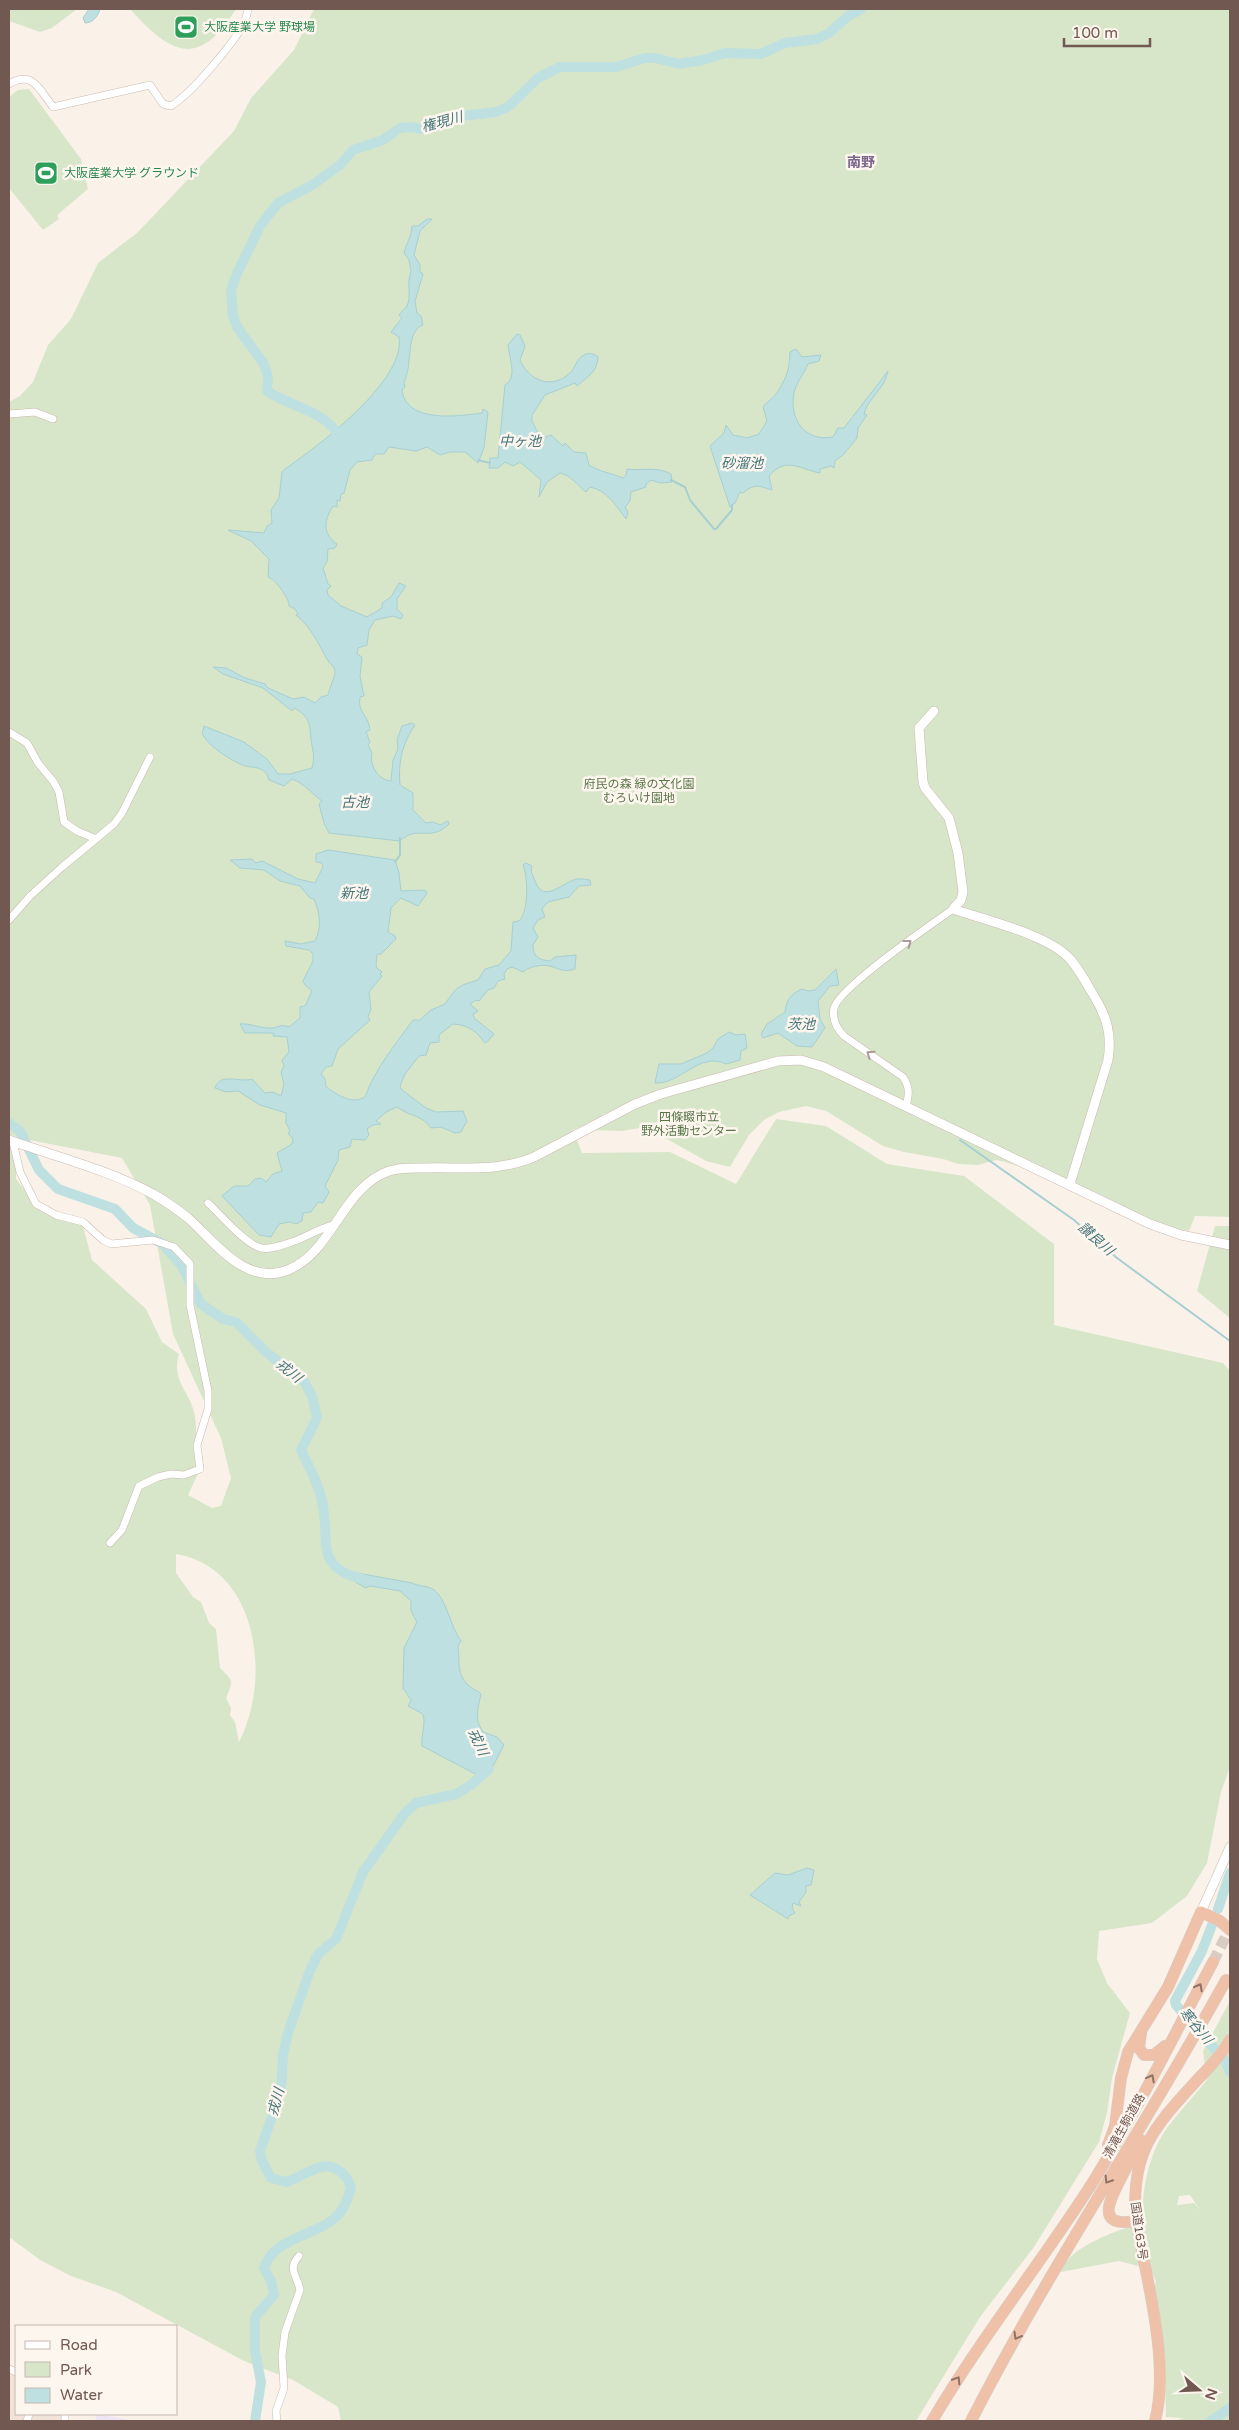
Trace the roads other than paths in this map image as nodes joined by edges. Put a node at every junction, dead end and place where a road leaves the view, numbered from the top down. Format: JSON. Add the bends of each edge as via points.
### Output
{"nodes":[{"id":1,"x":248,"y":9,"type":"edge"},
{"id":2,"x":9,"y":84,"type":"edge"},
{"id":3,"x":9,"y":414,"type":"edge"},
{"id":4,"x":53,"y":419,"type":"dead end"},
{"id":5,"x":934,"y":712,"type":"dead end"},
{"id":6,"x":9,"y":732,"type":"edge"},
{"id":7,"x":150,"y":757,"type":"dead end"},
{"id":8,"x":96,"y":839,"type":"junction"},
{"id":9,"x":953,"y":909,"type":"junction"},
{"id":10,"x":9,"y":920,"type":"edge"},
{"id":11,"x":906,"y":1106,"type":"junction"},
{"id":12,"x":11,"y":1141,"type":"edge"},
{"id":13,"x":1070,"y":1184,"type":"junction"},
{"id":14,"x":208,"y":1203,"type":"dead end"},
{"id":15,"x":334,"y":1225,"type":"junction"},
{"id":16,"x":1230,"y":1245,"type":"edge"},
{"id":17,"x":110,"y":1543,"type":"dead end"},
{"id":18,"x":1230,"y":1847,"type":"edge"},
{"id":19,"x":1201,"y":1912,"type":"junction"},
{"id":20,"x":1230,"y":1930,"type":"edge"},
{"id":21,"x":1213,"y":1962,"type":"tunnel mouth"},
{"id":22,"x":1226,"y":1980,"type":"dead end"},
{"id":23,"x":1184,"y":2016,"type":"junction"},
{"id":24,"x":1149,"y":2019,"type":"junction"},
{"id":25,"x":1230,"y":2041,"type":"edge"},
{"id":26,"x":1175,"y":2071,"type":"junction"},
{"id":27,"x":1136,"y":2222,"type":"junction"},
{"id":28,"x":1054,"y":2239,"type":"junction"},
{"id":29,"x":299,"y":2256,"type":"dead end"},
{"id":30,"x":277,"y":2421,"type":"edge"},
{"id":31,"x":932,"y":2421,"type":"edge"},
{"id":32,"x":971,"y":2421,"type":"edge"},
{"id":33,"x":1155,"y":2421,"type":"edge"}],
"edges":[{"from":1,"to":2,"type":"street","via":[[244,23],[214,63],[180,101],[171,106],[163,104],[150,85],[53,107],[28,78],[19,78]]},
{"from":3,"to":4,"type":"street","via":[[35,412]]},
{"from":5,"to":9,"type":"street","via":[[919,728],[919,747],[925,788],[949,818],[958,853],[963,892]]},
{"from":6,"to":8,"type":"street","via":[[28,743],[38,763],[53,781],[59,792],[64,822]]},
{"from":7,"to":8,"type":"street","via":[[122,813]]},
{"from":8,"to":10,"type":"street","via":[[30,896]]},
{"from":11,"to":9,"type":"street","one_way":true,"via":[[908,1084],[903,1077],[844,1036],[838,1030],[834,1008],[838,999],[861,979]]},
{"from":9,"to":13,"type":"street","via":[[1051,945],[1071,960],[1104,1012],[1111,1046]]},
{"from":11,"to":13,"type":"street"},
{"from":11,"to":15,"type":"street","via":[[812,1062],[778,1061],[651,1097],[515,1164],[496,1168],[459,1166],[391,1170],[380,1174],[363,1187]]},
{"from":12,"to":15,"type":"street","via":[[106,1174],[154,1195],[189,1219],[233,1261],[254,1271],[282,1272],[299,1265],[313,1254]]},
{"from":12,"to":17,"type":"street","via":[[20,1172],[36,1204],[56,1215],[83,1222],[111,1244],[153,1240],[174,1247],[188,1261],[191,1269],[190,1306],[208,1391],[208,1409],[196,1445],[200,1469],[184,1475],[158,1477],[139,1486],[122,1530]]},
{"from":13,"to":16,"type":"street","via":[[1150,1224],[1181,1235]]},
{"from":14,"to":15,"type":"street","via":[[249,1241],[262,1248],[294,1241]]},
{"from":18,"to":19,"type":"street"},
{"from":19,"to":20,"type":"highway"},
{"from":19,"to":24,"type":"highway","via":[[1168,1987]]},
{"from":23,"to":21,"type":"highway","name":"清滝生駒道路","one_way":true},
{"from":22,"to":26,"type":"highway","name":"清滝生駒道路"},
{"from":23,"to":24,"type":"highway","via":[[1160,2052],[1149,2056],[1139,2048],[1139,2036]]},
{"from":28,"to":23,"type":"highway","name":"清滝生駒道路","one_way":true,"via":[[1117,2140]]},
{"from":24,"to":28,"type":"highway","via":[[1134,2040],[1124,2065],[1110,2141]]},
{"from":25,"to":27,"type":"highway","name":"国道163号","via":[[1161,2120],[1144,2149],[1135,2182]]},
{"from":26,"to":27,"type":"highway","via":[[1109,2204],[1109,2214],[1115,2220]]},
{"from":26,"to":32,"type":"highway","name":"清滝生駒道路","one_way":true,"via":[[1041,2294]]},
{"from":27,"to":33,"type":"highway","name":"国道163号","via":[[1161,2369],[1160,2403]]},
{"from":31,"to":28,"type":"highway","name":"清滝生駒道路","one_way":true},
{"from":29,"to":30,"type":"street","via":[[292,2269],[300,2290],[284,2332],[284,2388],[276,2411]]}]}
